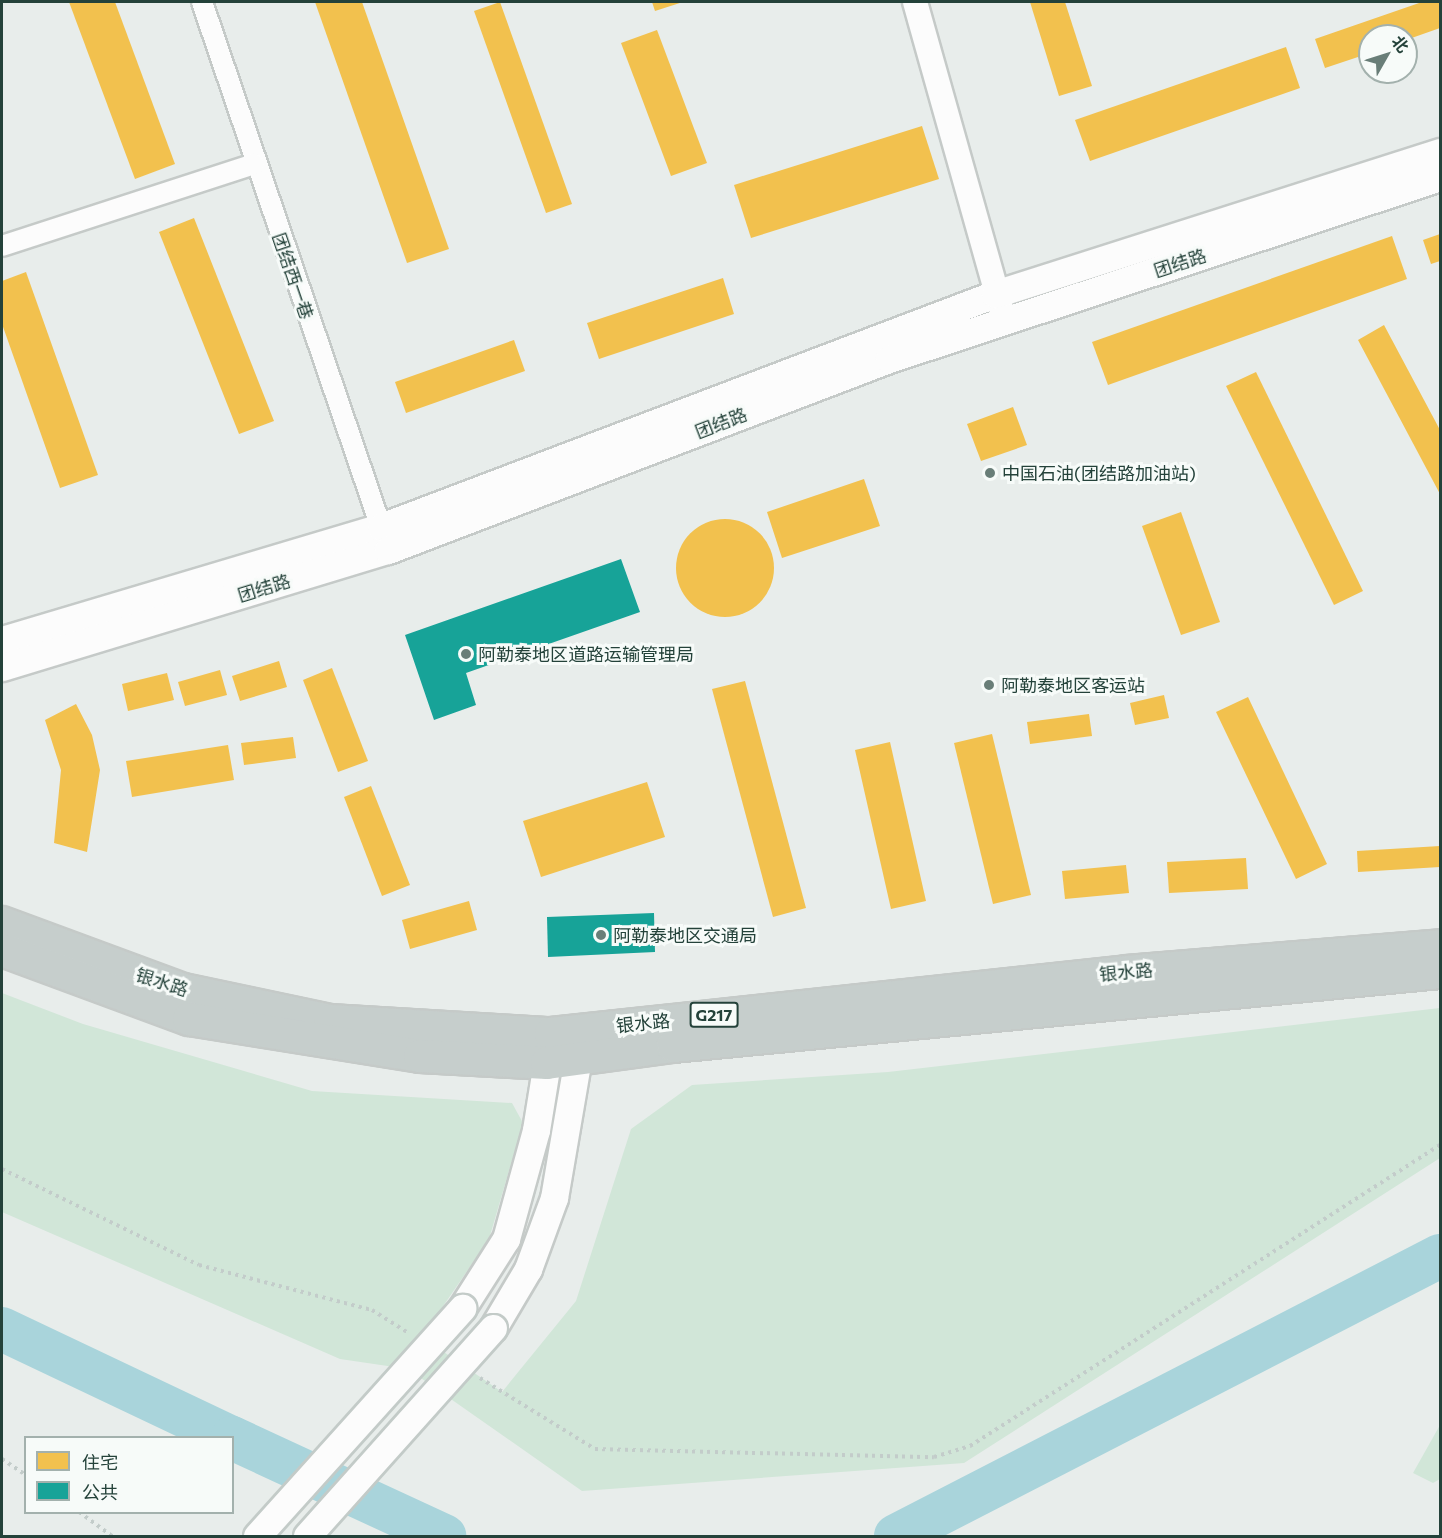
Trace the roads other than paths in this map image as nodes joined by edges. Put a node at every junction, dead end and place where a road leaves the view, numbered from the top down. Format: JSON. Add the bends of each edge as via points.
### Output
{"nodes":[{"id":1,"x":202,"y":2,"type":"edge"},
{"id":2,"x":915,"y":2,"type":"edge"},
{"id":3,"x":1440,"y":152,"type":"edge"},
{"id":4,"x":254,"y":164,"type":"junction"},
{"id":5,"x":1440,"y":177,"type":"edge"},
{"id":6,"x":2,"y":246,"type":"edge"},
{"id":7,"x":995,"y":294,"type":"junction"},
{"id":8,"x":1005,"y":320,"type":"junction"},
{"id":9,"x":384,"y":538,"type":"junction"},
{"id":10,"x":2,"y":640,"type":"edge"},
{"id":11,"x":2,"y":667,"type":"edge"},
{"id":12,"x":2,"y":923,"type":"edge"},
{"id":13,"x":1440,"y":946,"type":"edge"},
{"id":14,"x":2,"y":950,"type":"edge"},
{"id":15,"x":1440,"y":972,"type":"edge"},
{"id":16,"x":581,"y":1044,"type":"junction"},
{"id":17,"x":549,"y":1049,"type":"junction"},
{"id":18,"x":257,"y":1536,"type":"edge"},
{"id":19,"x":307,"y":1536,"type":"edge"}],
"edges":[{"from":1,"to":4,"type":"street","name":"团结西一巷"},
{"from":2,"to":7,"type":"street"},
{"from":3,"to":7,"type":"main road","name":"团结路"},
{"from":4,"to":6,"type":"street"},
{"from":4,"to":9,"type":"street","name":"团结西一巷"},
{"from":5,"to":8,"type":"main road","name":"团结路"},
{"from":7,"to":8,"type":"street"},
{"from":7,"to":9,"type":"main road","name":"团结路"},
{"from":8,"to":9,"type":"main road","name":"团结路"},
{"from":9,"to":10,"type":"main road","name":"团结路"},
{"from":9,"to":11,"type":"main road","name":"团结路"},
{"from":12,"to":17,"type":"highway","name":"银水路","number":"G217","via":[[183,990],[330,1022]]},
{"from":13,"to":16,"type":"highway","name":"银水路","number":"G217","via":[[1127,972]]},
{"from":14,"to":17,"type":"highway","name":"银水路","number":"G217","via":[[189,1019],[409,1054]]},
{"from":15,"to":16,"type":"highway","name":"银水路","number":"G217"},
{"from":16,"to":17,"type":"highway","name":"银水路","number":"G217"},
{"from":16,"to":19,"type":"main road","bridge":true,"via":[[554,1198],[528,1269],[493,1328]]},
{"from":17,"to":18,"type":"main road","bridge":true,"via":[[536,1130],[506,1239],[462,1308]]}]}
